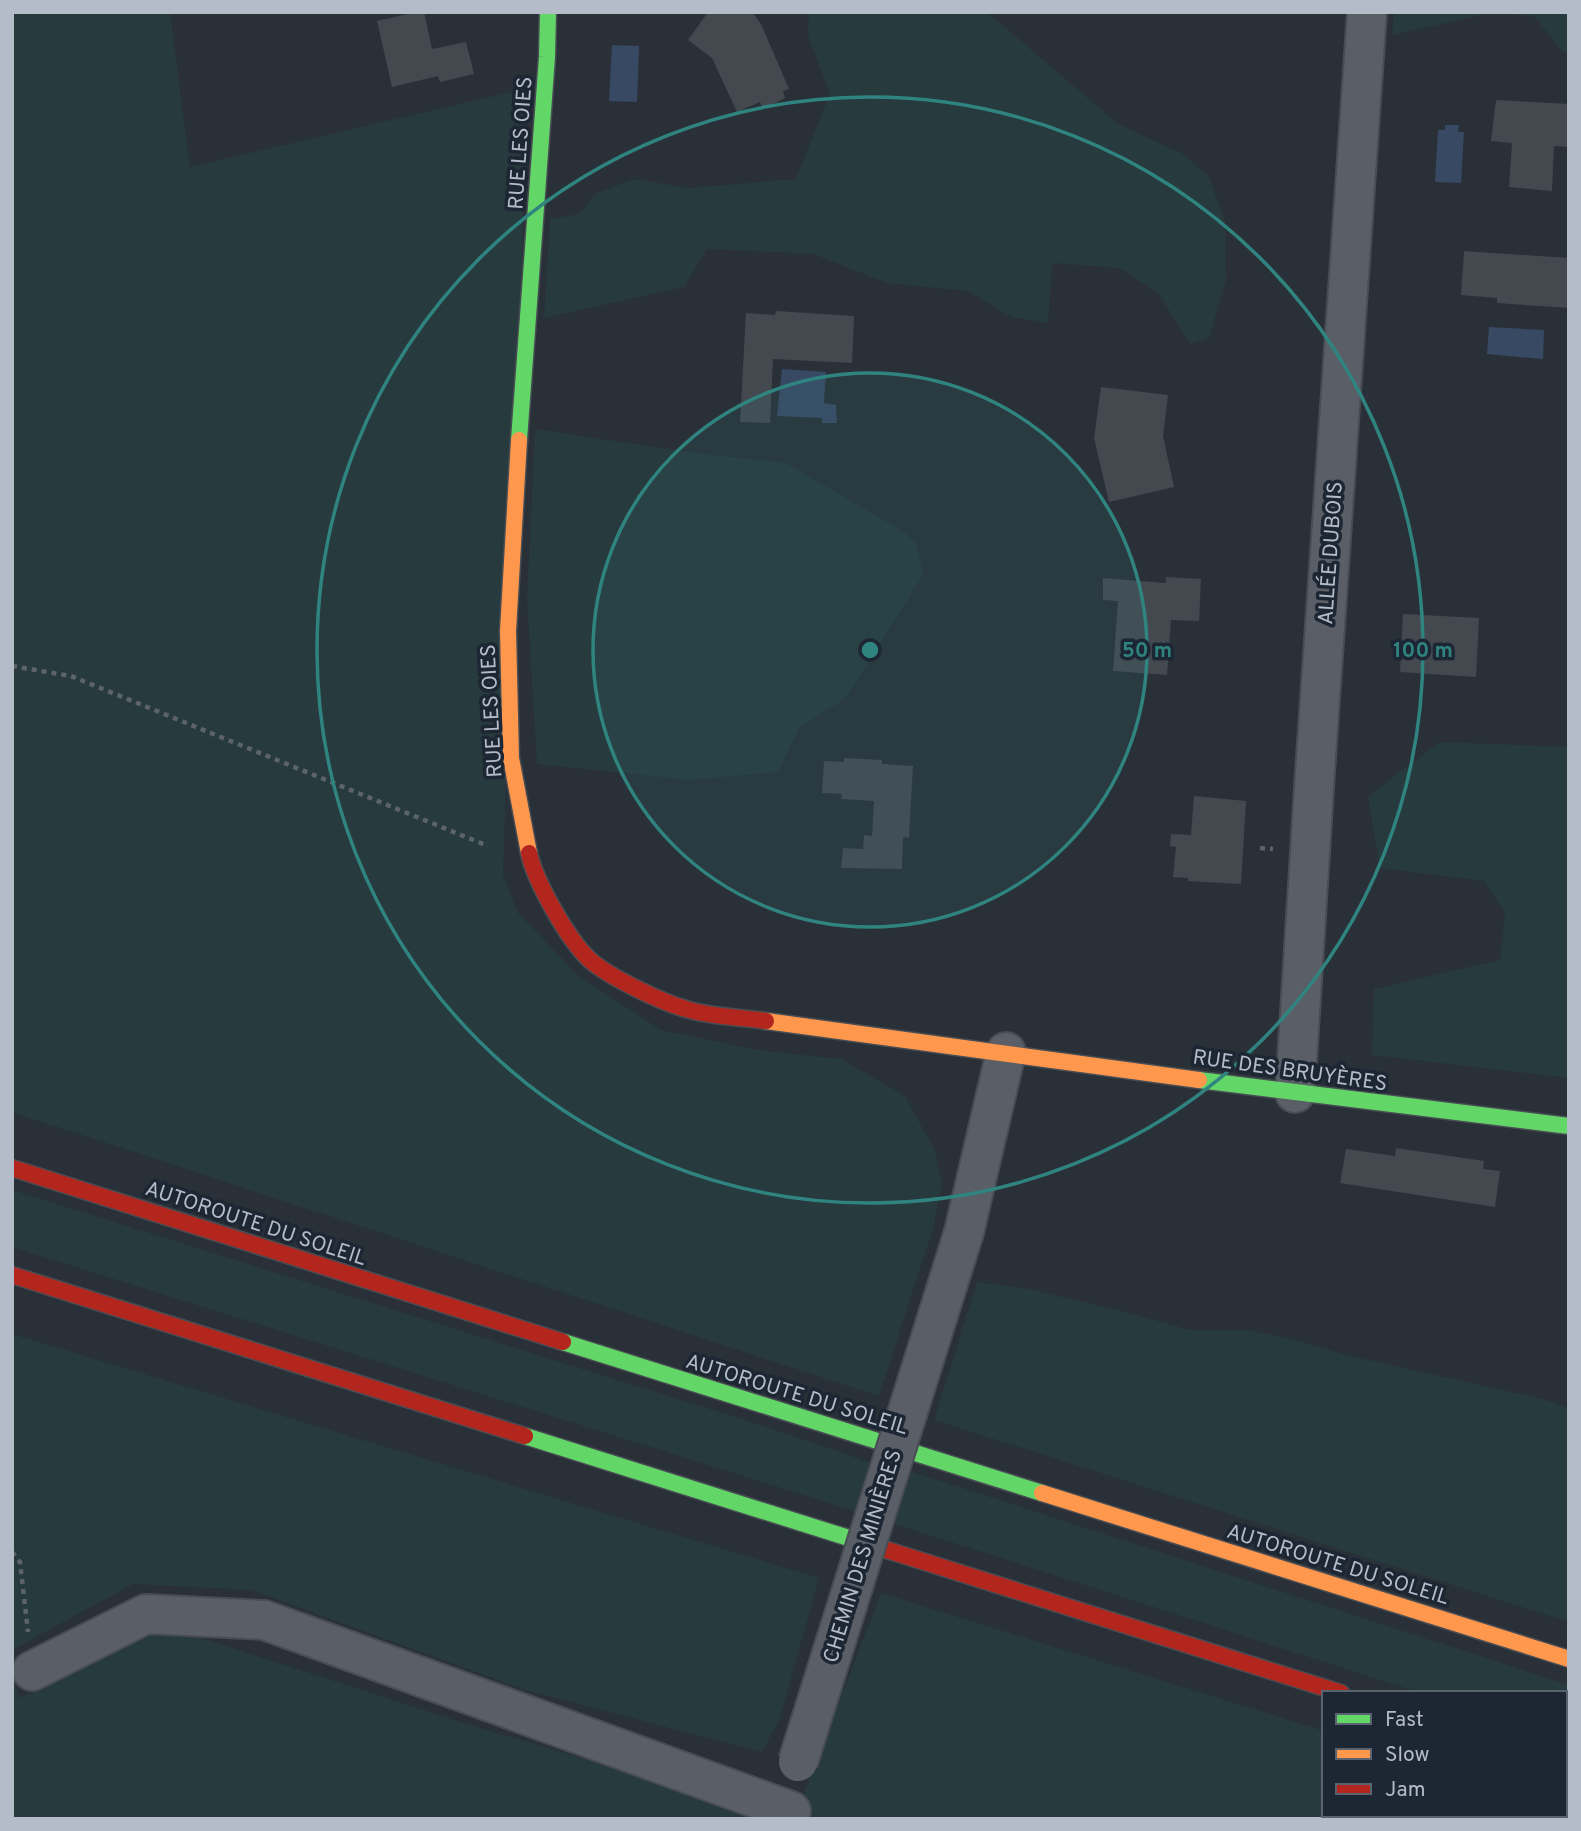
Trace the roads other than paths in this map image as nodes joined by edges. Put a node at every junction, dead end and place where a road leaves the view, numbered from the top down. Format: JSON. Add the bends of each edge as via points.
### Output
{"nodes":[{"id":1,"x":548,"y":12,"type":"edge"},
{"id":2,"x":1367,"y":12,"type":"edge"},
{"id":3,"x":1006,"y":1052,"type":"junction"},
{"id":4,"x":1295,"y":1093,"type":"junction"},
{"id":5,"x":1569,"y":1126,"type":"edge"},
{"id":6,"x":12,"y":1168,"type":"edge"},
{"id":7,"x":12,"y":1275,"type":"edge"},
{"id":8,"x":1569,"y":1659,"type":"edge"},
{"id":9,"x":32,"y":1671,"type":"road end"},
{"id":10,"x":1335,"y":1691,"type":"edge"},
{"id":11,"x":790,"y":1815,"type":"edge"}],
"edges":[{"from":1,"to":3,"type":"main road","name":"RUE LES OIES","via":[[508,631],[511,758],[531,863],[558,918],[590,960],[635,988],[687,1010]]},
{"from":2,"to":4,"type":"street","name":"ALLÉE DUBOIS"},
{"from":3,"to":4,"type":"main road","name":"RUE DES BRUYÈRES"},
{"from":3,"to":11,"type":"street","name":"CHEMIN DES MINIÈRES","bridge":true,"via":[[964,1232],[798,1762]]},
{"from":4,"to":5,"type":"main road","name":"RUE DES BRUYÈRES"},
{"from":6,"to":8,"type":"main road","name":"AUTOROUTE DU SOLEIL"},
{"from":7,"to":10,"type":"main road"},
{"from":9,"to":11,"type":"street","via":[[146,1614],[264,1620]]}]}
